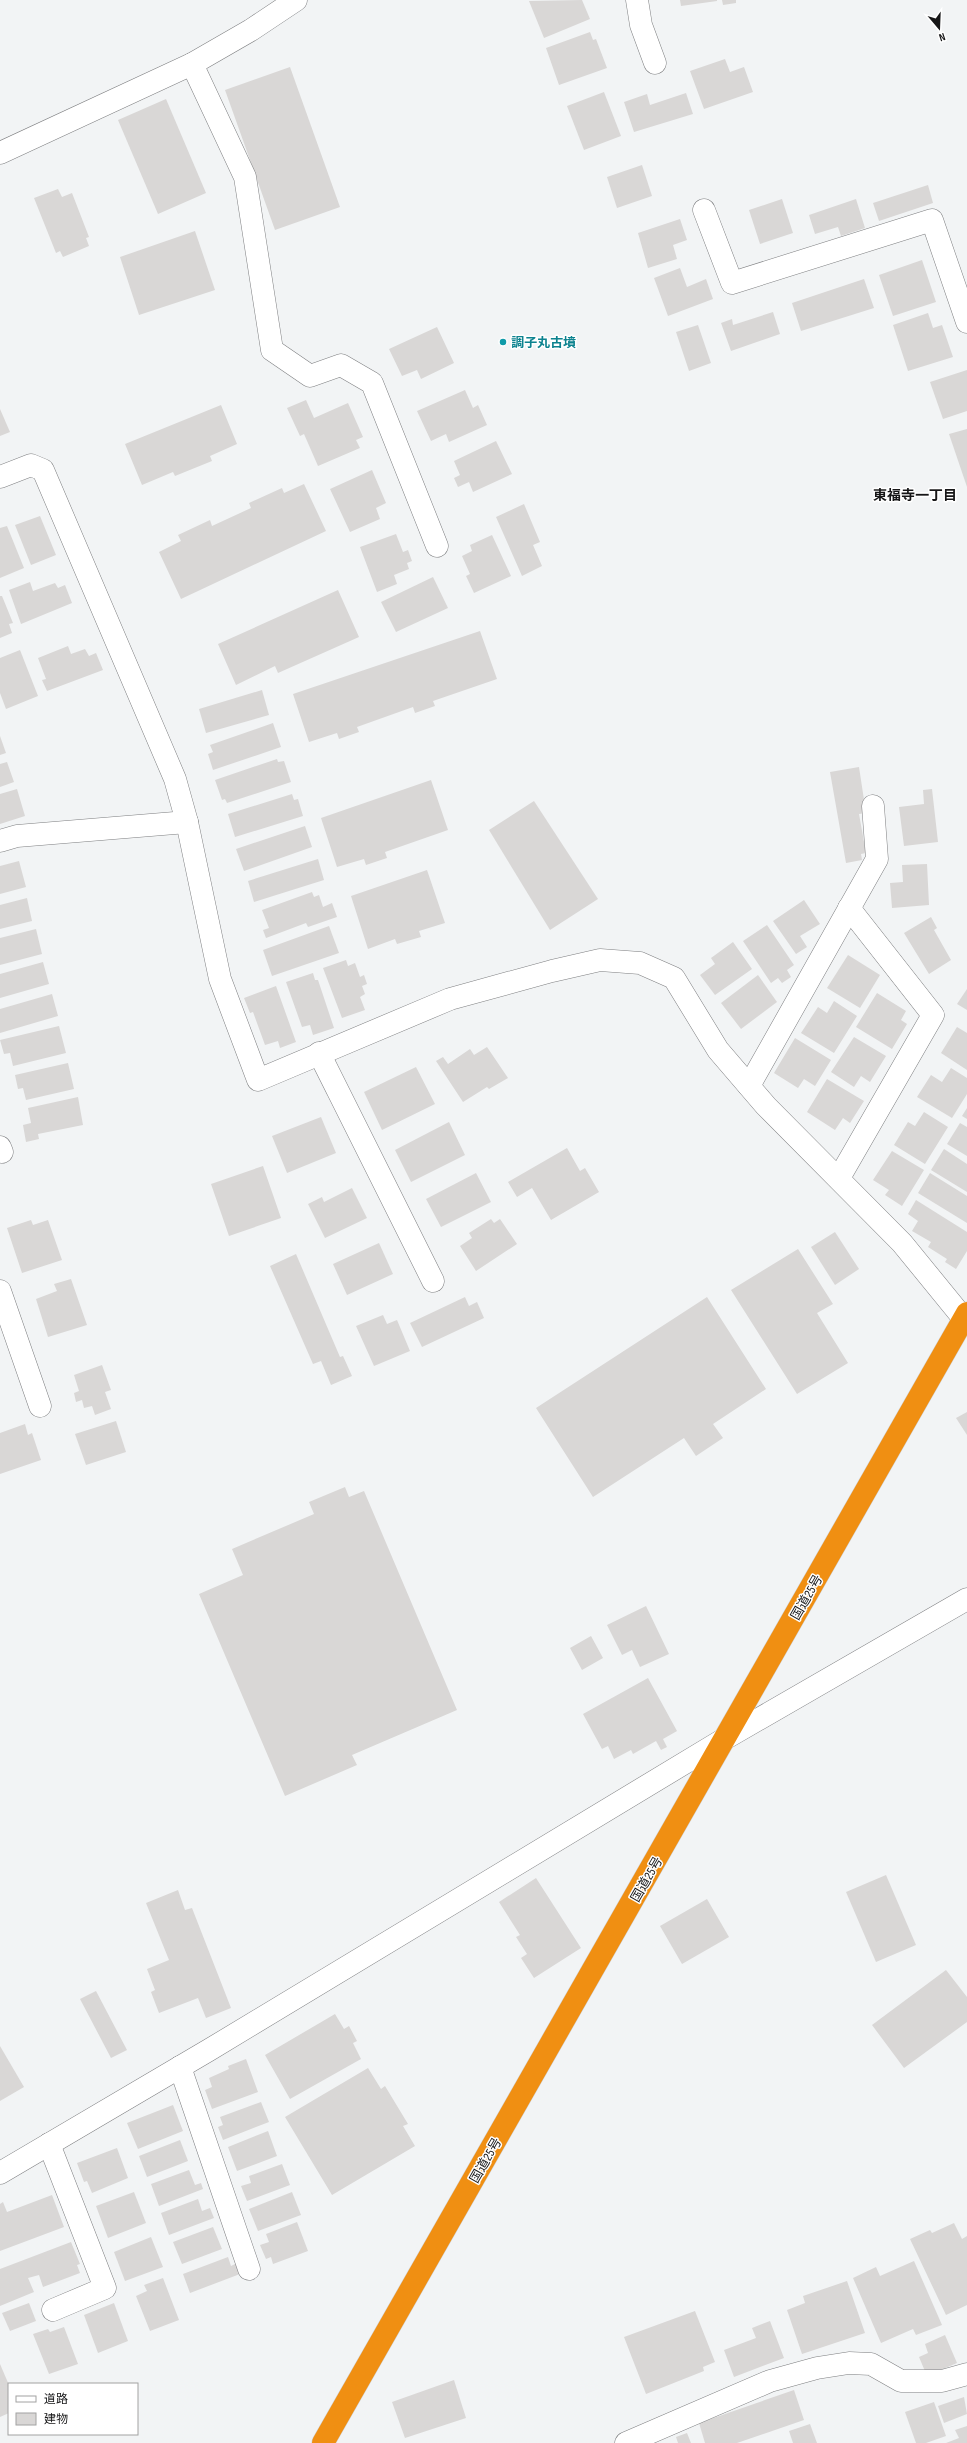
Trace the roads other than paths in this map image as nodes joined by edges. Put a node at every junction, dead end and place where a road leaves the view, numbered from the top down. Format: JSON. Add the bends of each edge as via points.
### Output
{"nodes":[{"id":1,"x":296,"y":0,"type":"edge"},
{"id":2,"x":637,"y":0,"type":"edge"},
{"id":3,"x":655,"y":62,"type":"dead end"},
{"id":4,"x":192,"y":64,"type":"junction"},
{"id":5,"x":0,"y":153,"type":"edge"},
{"id":6,"x":704,"y":210,"type":"dead end"},
{"id":7,"x":967,"y":322,"type":"edge"},
{"id":8,"x":0,"y":477,"type":"edge"},
{"id":9,"x":438,"y":546,"type":"dead end"},
{"id":10,"x":873,"y":806,"type":"dead end"},
{"id":11,"x":187,"y":822,"type":"junction"},
{"id":12,"x":0,"y":841,"type":"edge"},
{"id":13,"x":849,"y":908,"type":"junction"},
{"id":14,"x":319,"y":1053,"type":"junction"},
{"id":15,"x":749,"y":1086,"type":"junction"},
{"id":16,"x":838,"y":1178,"type":"junction"},
{"id":17,"x":433,"y":1281,"type":"dead end"},
{"id":18,"x":0,"y":1291,"type":"edge"},
{"id":19,"x":966,"y":1316,"type":"edge"},
{"id":20,"x":40,"y":1406,"type":"dead end"},
{"id":21,"x":967,"y":1599,"type":"edge"},
{"id":22,"x":726,"y":1738,"type":"junction"},
{"id":23,"x":180,"y":2067,"type":"junction"},
{"id":24,"x":49,"y":2144,"type":"junction"},
{"id":25,"x":0,"y":2173,"type":"edge"},
{"id":26,"x":249,"y":2269,"type":"dead end"},
{"id":27,"x":52,"y":2310,"type":"dead end"},
{"id":28,"x":967,"y":2374,"type":"edge"},
{"id":29,"x":323,"y":2443,"type":"edge"},
{"id":30,"x":626,"y":2443,"type":"edge"}],
"edges":[{"from":1,"to":4,"type":"street","via":[[252,30]]},
{"from":2,"to":3,"type":"street"},
{"from":4,"to":5,"type":"street"},
{"from":4,"to":9,"type":"street","via":[[246,177],[272,350],[310,376],[341,365],[372,383]]},
{"from":6,"to":7,"type":"street","via":[[732,283],[932,220]]},
{"from":8,"to":11,"type":"street","via":[[31,465],[43,470],[175,779]]},
{"from":10,"to":13,"type":"street","via":[[877,859]]},
{"from":11,"to":12,"type":"street","via":[[17,836]]},
{"from":11,"to":14,"type":"street","via":[[220,979],[258,1080]]},
{"from":13,"to":15,"type":"street"},
{"from":13,"to":16,"type":"street","via":[[932,1015]]},
{"from":14,"to":15,"type":"street","via":[[457,997],[600,960],[640,963],[674,978],[718,1050]]},
{"from":14,"to":17,"type":"street"},
{"from":15,"to":16,"type":"street"},
{"from":16,"to":19,"type":"street","via":[[902,1244]]},
{"from":18,"to":20,"type":"street"},
{"from":19,"to":22,"type":"highway","name":"国道25号"},
{"from":21,"to":22,"type":"street"},
{"from":22,"to":23,"type":"street"},
{"from":22,"to":29,"type":"highway","name":"国道25号"},
{"from":23,"to":24,"type":"street"},
{"from":23,"to":26,"type":"street"},
{"from":24,"to":25,"type":"street"},
{"from":24,"to":27,"type":"street","via":[[105,2288]]},
{"from":28,"to":30,"type":"street","via":[[942,2381],[901,2381],[871,2364],[849,2363],[817,2368],[770,2381]]}]}
